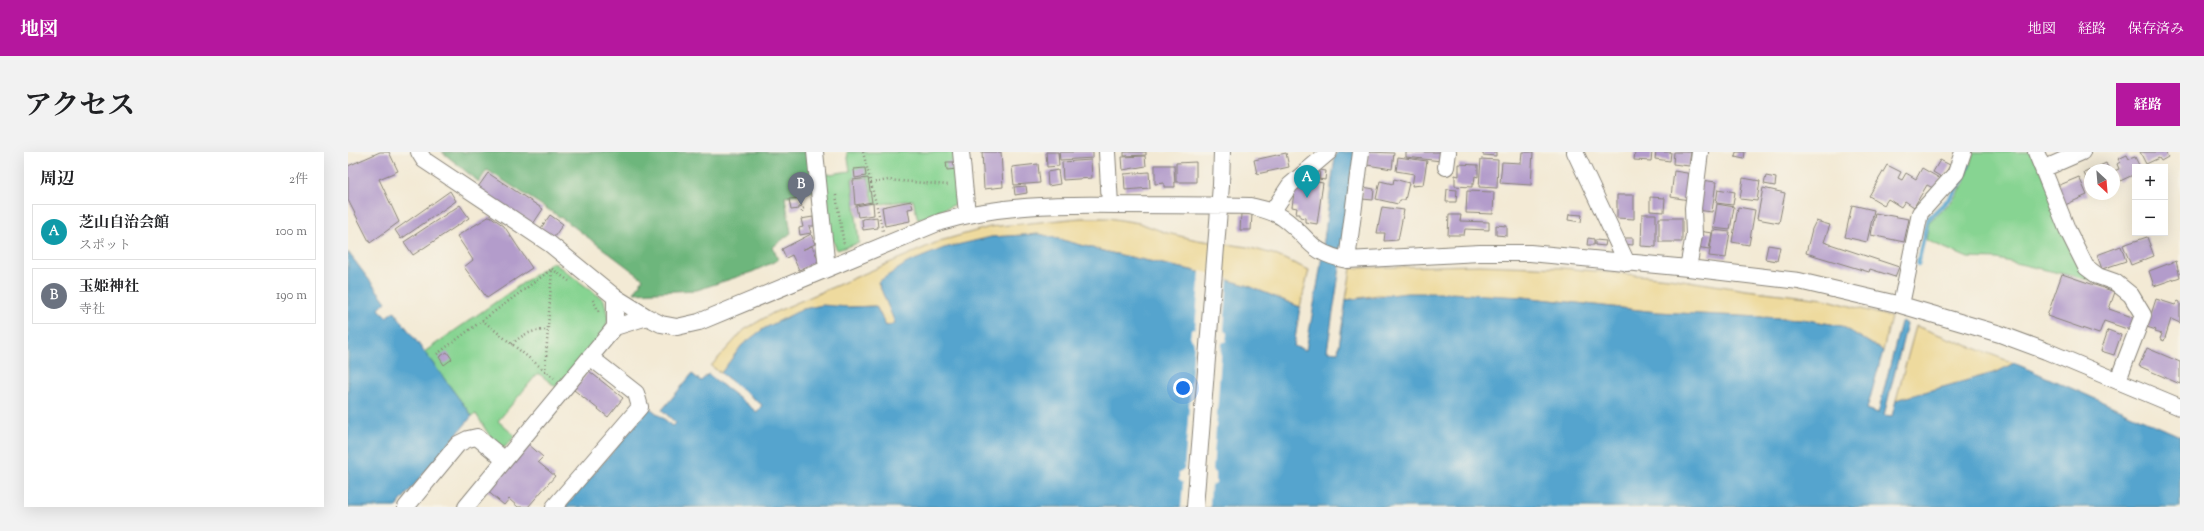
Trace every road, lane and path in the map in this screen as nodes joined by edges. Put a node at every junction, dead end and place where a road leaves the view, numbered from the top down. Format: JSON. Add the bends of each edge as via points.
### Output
{"nodes":[{"id":1,"x":419,"y":152,"type":"edge"},
{"id":2,"x":815,"y":152,"type":"edge"},
{"id":3,"x":863,"y":152,"type":"edge"},
{"id":4,"x":961,"y":152,"type":"edge"},
{"id":5,"x":1099,"y":152,"type":"edge"},
{"id":6,"x":1107,"y":152,"type":"edge"},
{"id":7,"x":1222,"y":152,"type":"edge"},
{"id":8,"x":1329,"y":152,"type":"edge"},
{"id":9,"x":1361,"y":152,"type":"edge"},
{"id":10,"x":1575,"y":152,"type":"edge"},
{"id":11,"x":1700,"y":152,"type":"edge"},
{"id":12,"x":1963,"y":152,"type":"edge"},
{"id":13,"x":2036,"y":152,"type":"edge"},
{"id":14,"x":2082,"y":152,"type":"edge"},
{"id":15,"x":2043,"y":169,"type":"junction"},
{"id":16,"x":871,"y":183,"type":"junction"},
{"id":17,"x":964,"y":186,"type":"junction"},
{"id":18,"x":836,"y":192,"type":"dead end"},
{"id":19,"x":1106,"y":204,"type":"junction"},
{"id":20,"x":1218,"y":205,"type":"junction"},
{"id":21,"x":1272,"y":212,"type":"junction"},
{"id":22,"x":967,"y":214,"type":"junction"},
{"id":23,"x":884,"y":235,"type":"dead end"},
{"id":24,"x":845,"y":252,"type":"dead end"},
{"id":25,"x":568,"y":257,"type":"junction"},
{"id":26,"x":1347,"y":260,"type":"junction"},
{"id":27,"x":1627,"y":263,"type":"junction"},
{"id":28,"x":1688,"y":268,"type":"junction"},
{"id":29,"x":552,"y":269,"type":"junction"},
{"id":30,"x":827,"y":269,"type":"junction"},
{"id":31,"x":574,"y":285,"type":"dead end"},
{"id":32,"x":591,"y":297,"type":"dead end"},
{"id":33,"x":616,"y":297,"type":"junction"},
{"id":34,"x":1901,"y":305,"type":"junction"},
{"id":35,"x":600,"y":317,"type":"dead end"},
{"id":36,"x":647,"y":317,"type":"junction"},
{"id":37,"x":482,"y":320,"type":"junction"},
{"id":38,"x":615,"y":327,"type":"junction"},
{"id":39,"x":548,"y":330,"type":"junction"},
{"id":40,"x":512,"y":344,"type":"junction"},
{"id":41,"x":437,"y":354,"type":"dead end"},
{"id":42,"x":590,"y":358,"type":"junction"},
{"id":43,"x":545,"y":372,"type":"junction"},
{"id":44,"x":559,"y":373,"type":"dead end"},
{"id":45,"x":2118,"y":380,"type":"junction"},
{"id":46,"x":2180,"y":408,"type":"edge"},
{"id":47,"x":505,"y":460,"type":"junction"},
{"id":48,"x":406,"y":507,"type":"edge"},
{"id":49,"x":466,"y":507,"type":"edge"},
{"id":50,"x":554,"y":507,"type":"edge"},
{"id":51,"x":1195,"y":507,"type":"edge"}],
"edges":[{"from":1,"to":25,"type":"street","via":[[424,160]]},
{"from":2,"to":30,"type":"street"},
{"from":3,"to":16,"type":"path"},
{"from":4,"to":17,"type":"street"},
{"from":5,"to":19,"type":"street"},
{"from":6,"to":19,"type":"street"},
{"from":7,"to":20,"type":"street"},
{"from":8,"to":21,"type":"street","via":[[1290,184]]},
{"from":9,"to":26,"type":"street"},
{"from":10,"to":27,"type":"street"},
{"from":11,"to":28,"type":"street","via":[[1693,208],[1694,235]]},
{"from":12,"to":34,"type":"street","via":[[1956,173],[1920,213]]},
{"from":13,"to":15,"type":"street"},
{"from":14,"to":15,"type":"street"},
{"from":15,"to":45,"type":"street","via":[[2066,229],[2086,267],[2098,276],[2115,282],[2132,295],[2143,315]]},
{"from":16,"to":17,"type":"path","via":[[888,180]]},
{"from":16,"to":23,"type":"path"},
{"from":17,"to":22,"type":"street"},
{"from":18,"to":24,"type":"path"},
{"from":19,"to":20,"type":"street"},
{"from":19,"to":22,"type":"street","via":[[1008,208]]},
{"from":20,"to":21,"type":"street","via":[[1250,206]]},
{"from":20,"to":51,"type":"street"},
{"from":21,"to":26,"type":"street","via":[[1283,218],[1317,250],[1331,257]]},
{"from":22,"to":30,"type":"street","via":[[940,222]]},
{"from":25,"to":29,"type":"path"},
{"from":25,"to":33,"type":"street"},
{"from":26,"to":27,"type":"street","via":[[1516,253]]},
{"from":27,"to":28,"type":"street"},
{"from":28,"to":34,"type":"street","via":[[1799,281]]},
{"from":29,"to":31,"type":"path"},
{"from":29,"to":37,"type":"path"},
{"from":29,"to":39,"type":"path"},
{"from":30,"to":36,"type":"street","via":[[699,322],[676,327],[661,324]]},
{"from":32,"to":35,"type":"path"},
{"from":33,"to":36,"type":"street"},
{"from":33,"to":38,"type":"street"},
{"from":34,"to":45,"type":"street","via":[[2000,334]]},
{"from":36,"to":38,"type":"street"},
{"from":37,"to":40,"type":"path"},
{"from":37,"to":41,"type":"path"},
{"from":38,"to":42,"type":"street"},
{"from":39,"to":40,"type":"path","via":[[536,330]]},
{"from":39,"to":43,"type":"path"},
{"from":40,"to":43,"type":"path"},
{"from":42,"to":47,"type":"street"},
{"from":42,"to":50,"type":"street","via":[[636,393],[640,407]]},
{"from":43,"to":44,"type":"path","via":[[554,379]]},
{"from":45,"to":46,"type":"street"},
{"from":47,"to":48,"type":"street","via":[[477,437],[468,439],[458,444]]},
{"from":47,"to":49,"type":"street"}]}
